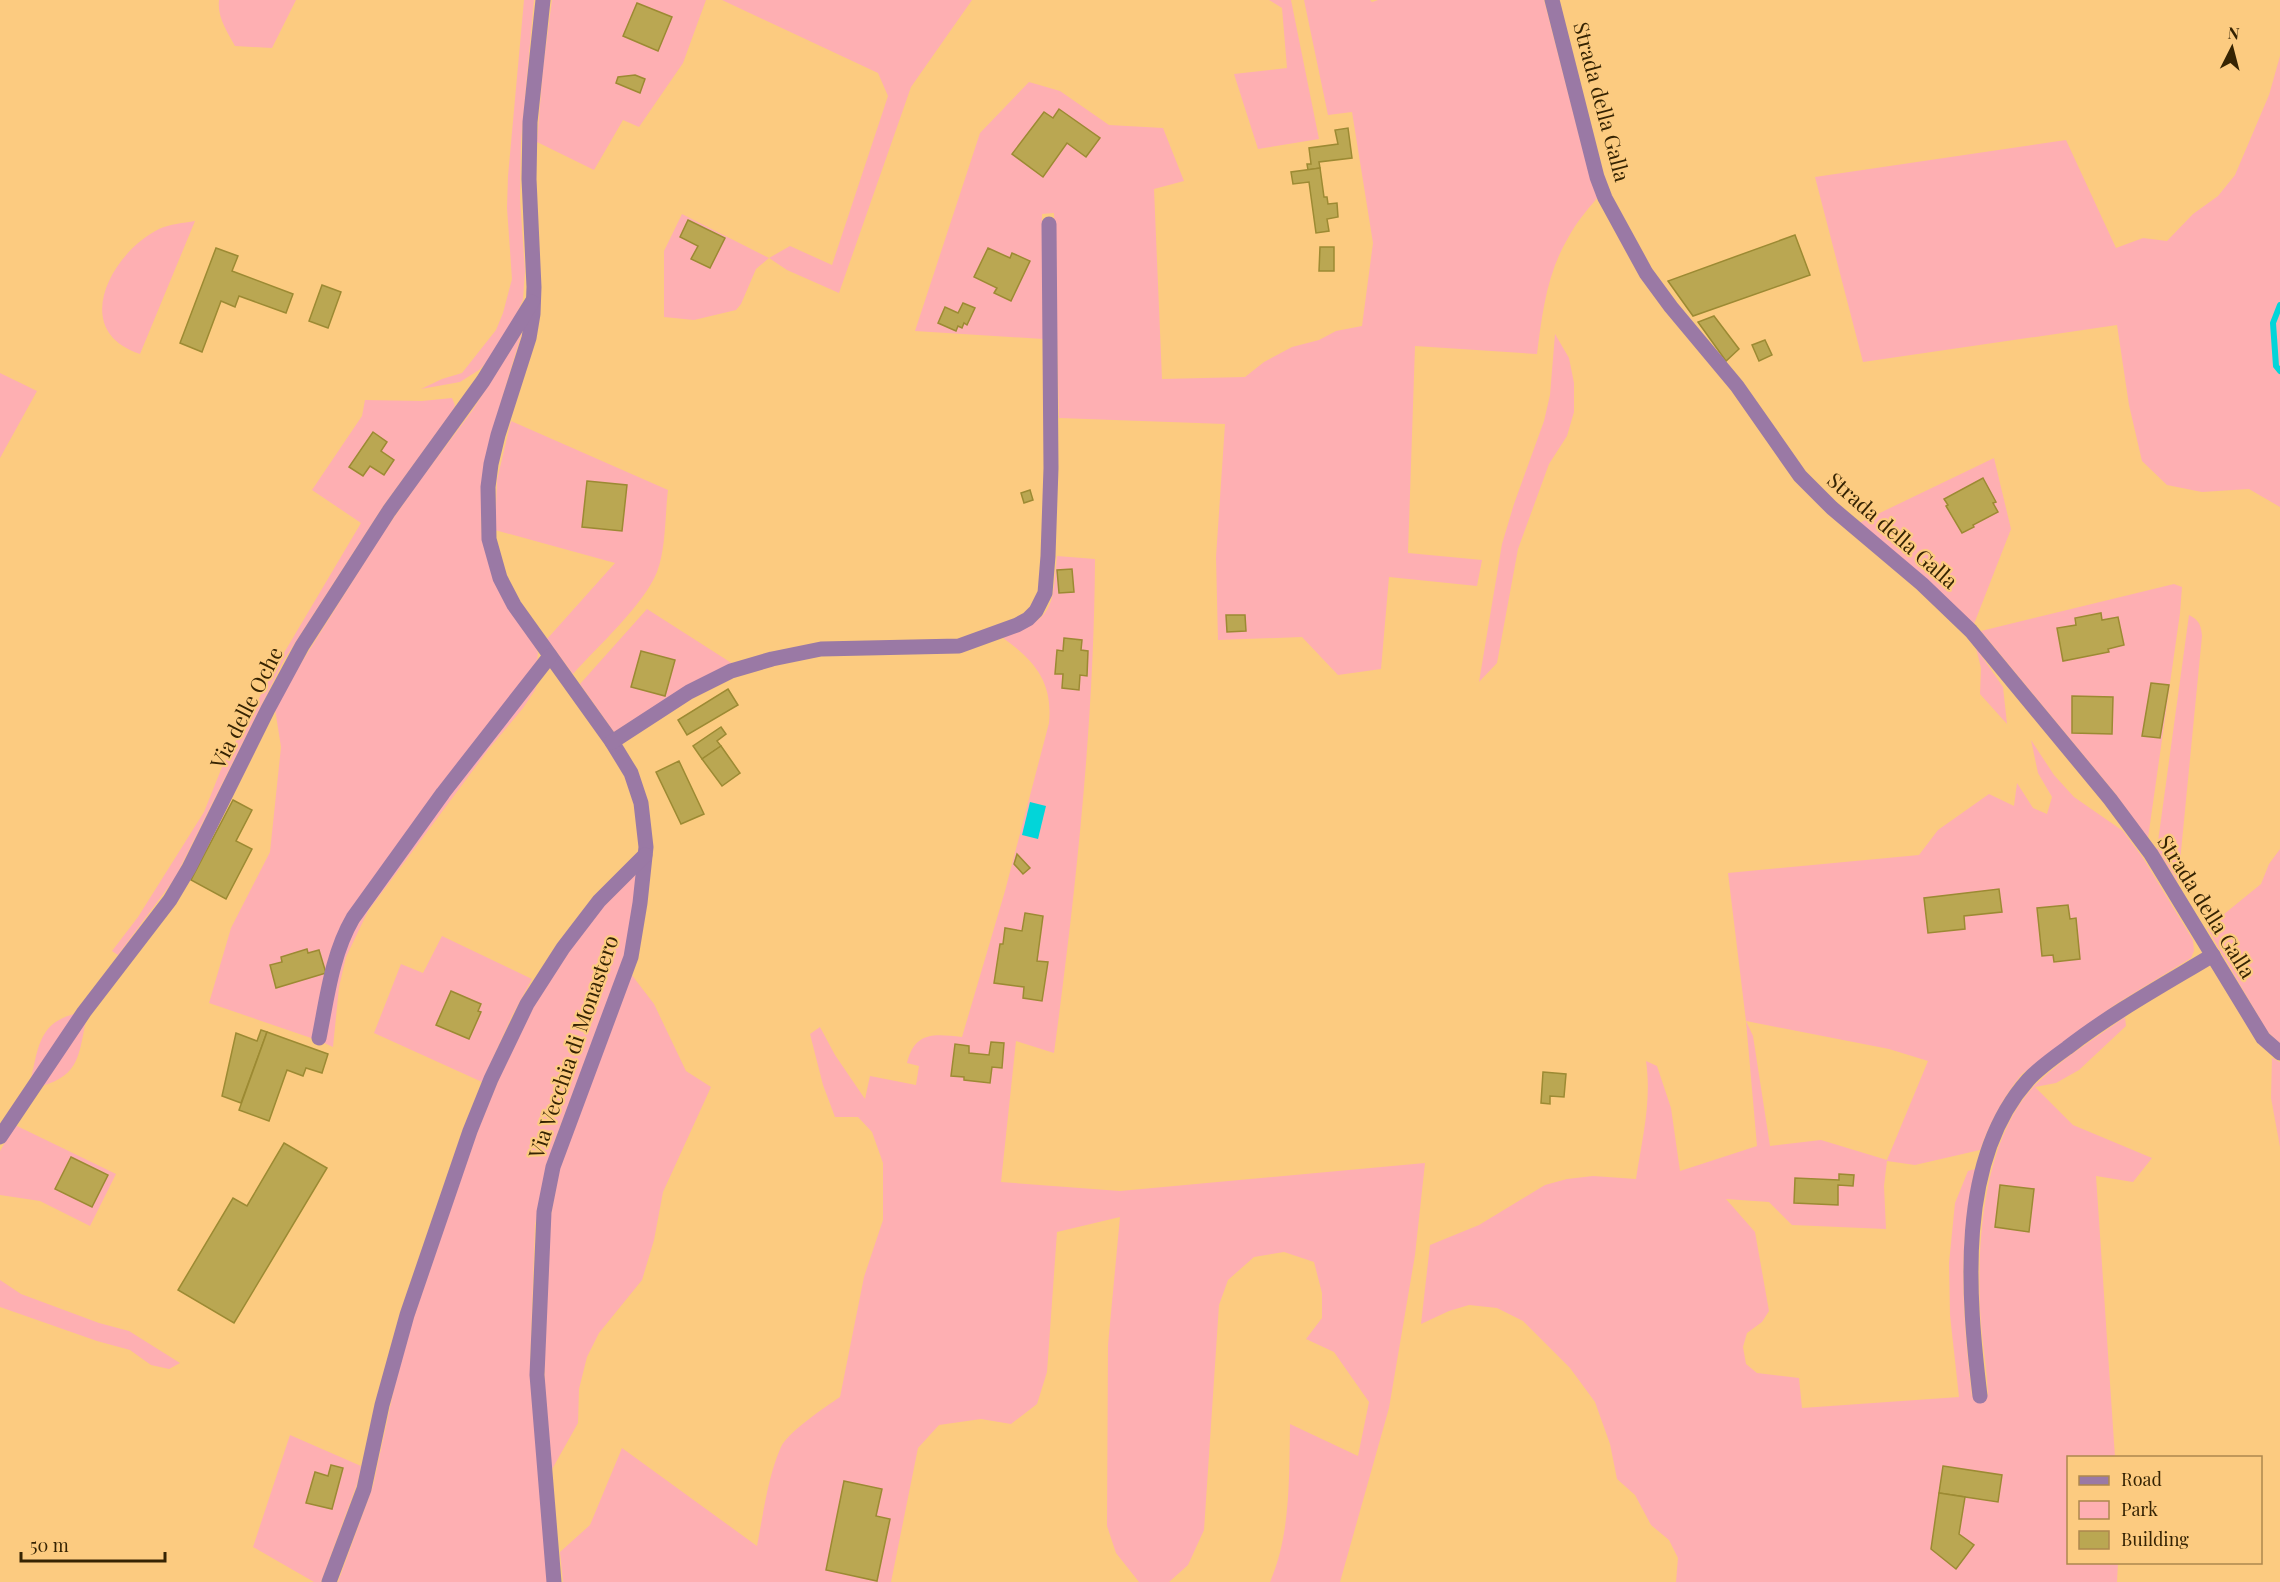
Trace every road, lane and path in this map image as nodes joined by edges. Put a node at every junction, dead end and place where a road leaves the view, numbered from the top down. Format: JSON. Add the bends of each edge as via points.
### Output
{"nodes":[{"id":1,"x":543,"y":0,"type":"edge"},
{"id":2,"x":1552,"y":0,"type":"edge"},
{"id":3,"x":1049,"y":224,"type":"dead end"},
{"id":4,"x":534,"y":299,"type":"junction"},
{"id":5,"x":550,"y":656,"type":"junction"},
{"id":6,"x":612,"y":742,"type":"junction"},
{"id":7,"x":645,"y":855,"type":"junction"},
{"id":8,"x":2212,"y":955,"type":"junction"},
{"id":9,"x":319,"y":1038,"type":"dead end"},
{"id":10,"x":2280,"y":1053,"type":"edge"},
{"id":11,"x":0,"y":1137,"type":"edge"},
{"id":12,"x":1980,"y":1396,"type":"dead end"},
{"id":13,"x":329,"y":1582,"type":"edge"},
{"id":14,"x":554,"y":1582,"type":"edge"}],
"edges":[{"from":1,"to":4,"type":"street","name":"Via Vecchia di Monastero","via":[[530,122],[529,211]]},
{"from":2,"to":8,"type":"street","name":"Strada della Galla","via":[[1597,177],[1646,273],[1737,386],[1815,493],[1948,608],[2001,667],[2134,831]]},
{"from":3,"to":6,"type":"street","via":[[1049,545],[1046,588],[1036,611],[1017,625],[959,646],[821,649],[731,671],[689,692]]},
{"from":4,"to":5,"type":"street","name":"Via Vecchia di Monastero","via":[[529,338],[493,457],[488,525],[493,557],[507,592]]},
{"from":4,"to":11,"type":"street","name":"Via delle Oche","via":[[302,646],[173,895],[94,997]]},
{"from":5,"to":6,"type":"street","name":"Via Vecchia di Monastero"},
{"from":5,"to":9,"type":"street","via":[[443,793],[353,918],[342,940]]},
{"from":6,"to":7,"type":"street","name":"Via Vecchia di Monastero","via":[[638,789],[645,826]]},
{"from":7,"to":13,"type":"street","via":[[599,901],[563,948],[533,992],[498,1063],[412,1298],[364,1489]]},
{"from":7,"to":14,"type":"street","name":"Via Vecchia di Monastero","via":[[631,957],[553,1167],[543,1212],[537,1375]]},
{"from":8,"to":10,"type":"street","name":"Strada della Galla","via":[[2263,1038]]},
{"from":8,"to":12,"type":"street","via":[[2076,1041],[2029,1079],[2009,1106],[1987,1157],[1973,1232],[1972,1309]]}]}
